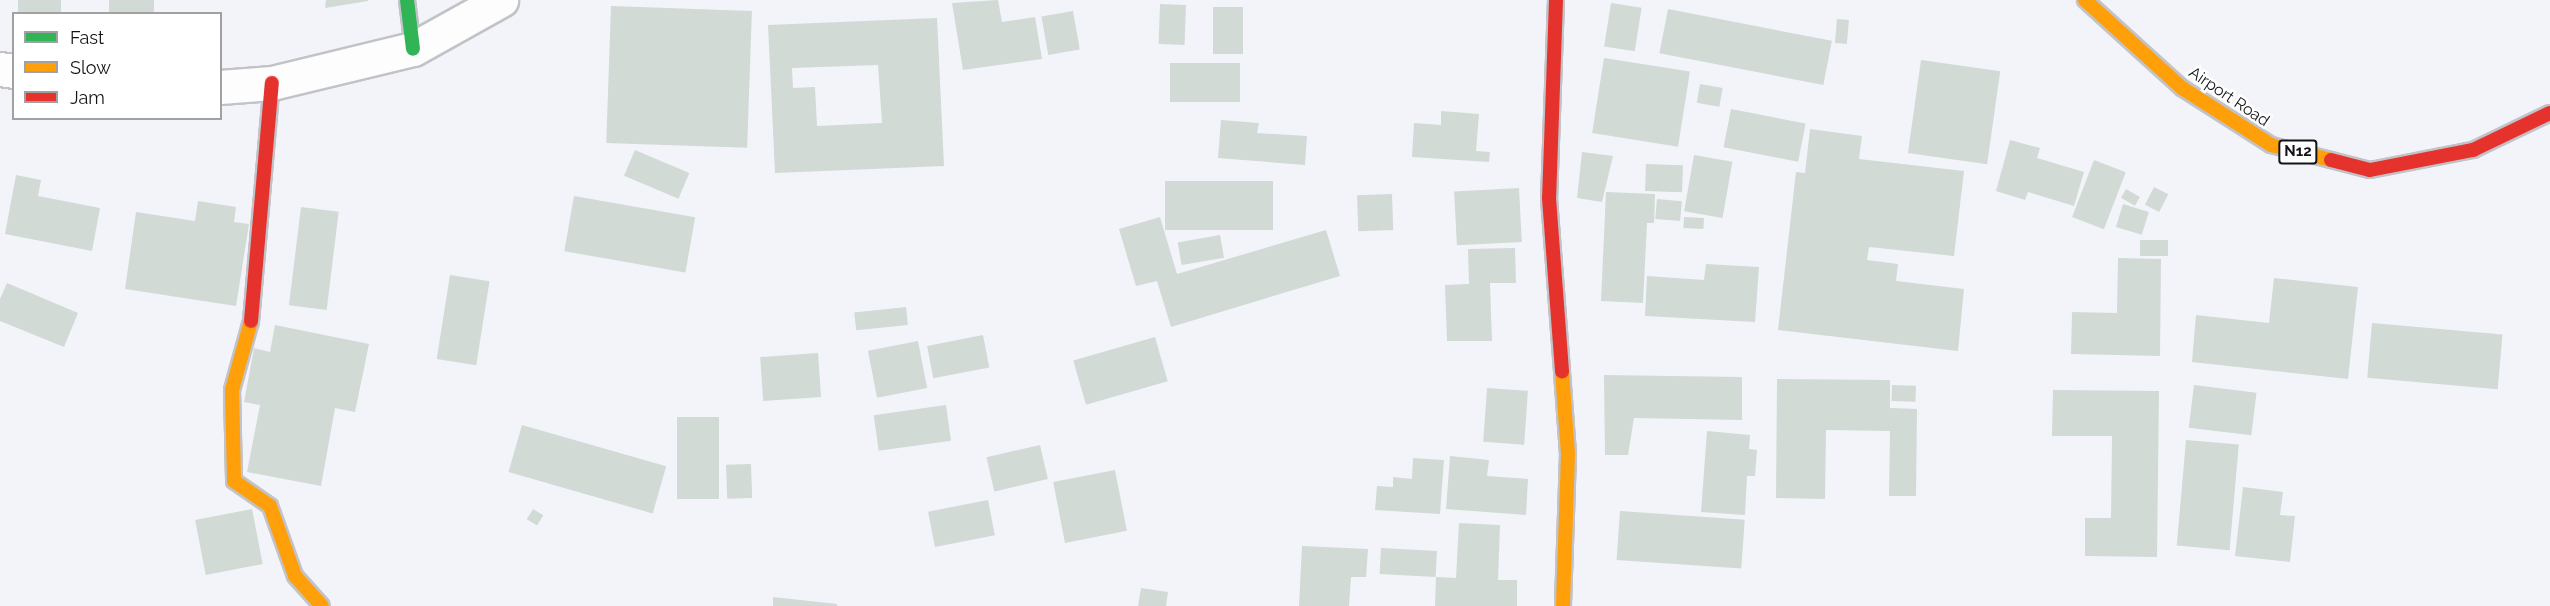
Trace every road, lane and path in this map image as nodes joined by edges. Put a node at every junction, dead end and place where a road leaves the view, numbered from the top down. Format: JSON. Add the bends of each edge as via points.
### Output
{"nodes":[{"id":1,"x":407,"y":0,"type":"edge"},
{"id":2,"x":501,"y":0,"type":"edge"},
{"id":3,"x":1556,"y":0,"type":"edge"},
{"id":4,"x":2085,"y":0,"type":"edge"},
{"id":5,"x":413,"y":49,"type":"junction"},
{"id":6,"x":272,"y":82,"type":"junction"},
{"id":7,"x":222,"y":87,"type":"edge"},
{"id":8,"x":2550,"y":112,"type":"edge"},
{"id":9,"x":322,"y":606,"type":"edge"},
{"id":10,"x":1563,"y":606,"type":"edge"}],
"edges":[{"from":1,"to":5,"type":"main road"},
{"from":2,"to":5,"type":"street"},
{"from":3,"to":10,"type":"main road","via":[[1549,198],[1568,454]]},
{"from":4,"to":8,"type":"main road","name":"Airport Road","number":"N12","via":[[2182,88],[2271,145],[2370,170],[2474,150]]},
{"from":5,"to":6,"type":"street"},
{"from":6,"to":7,"type":"street"},
{"from":6,"to":9,"type":"main road","via":[[251,326],[232,390],[230,458],[234,481],[270,506],[295,576]]}]}
